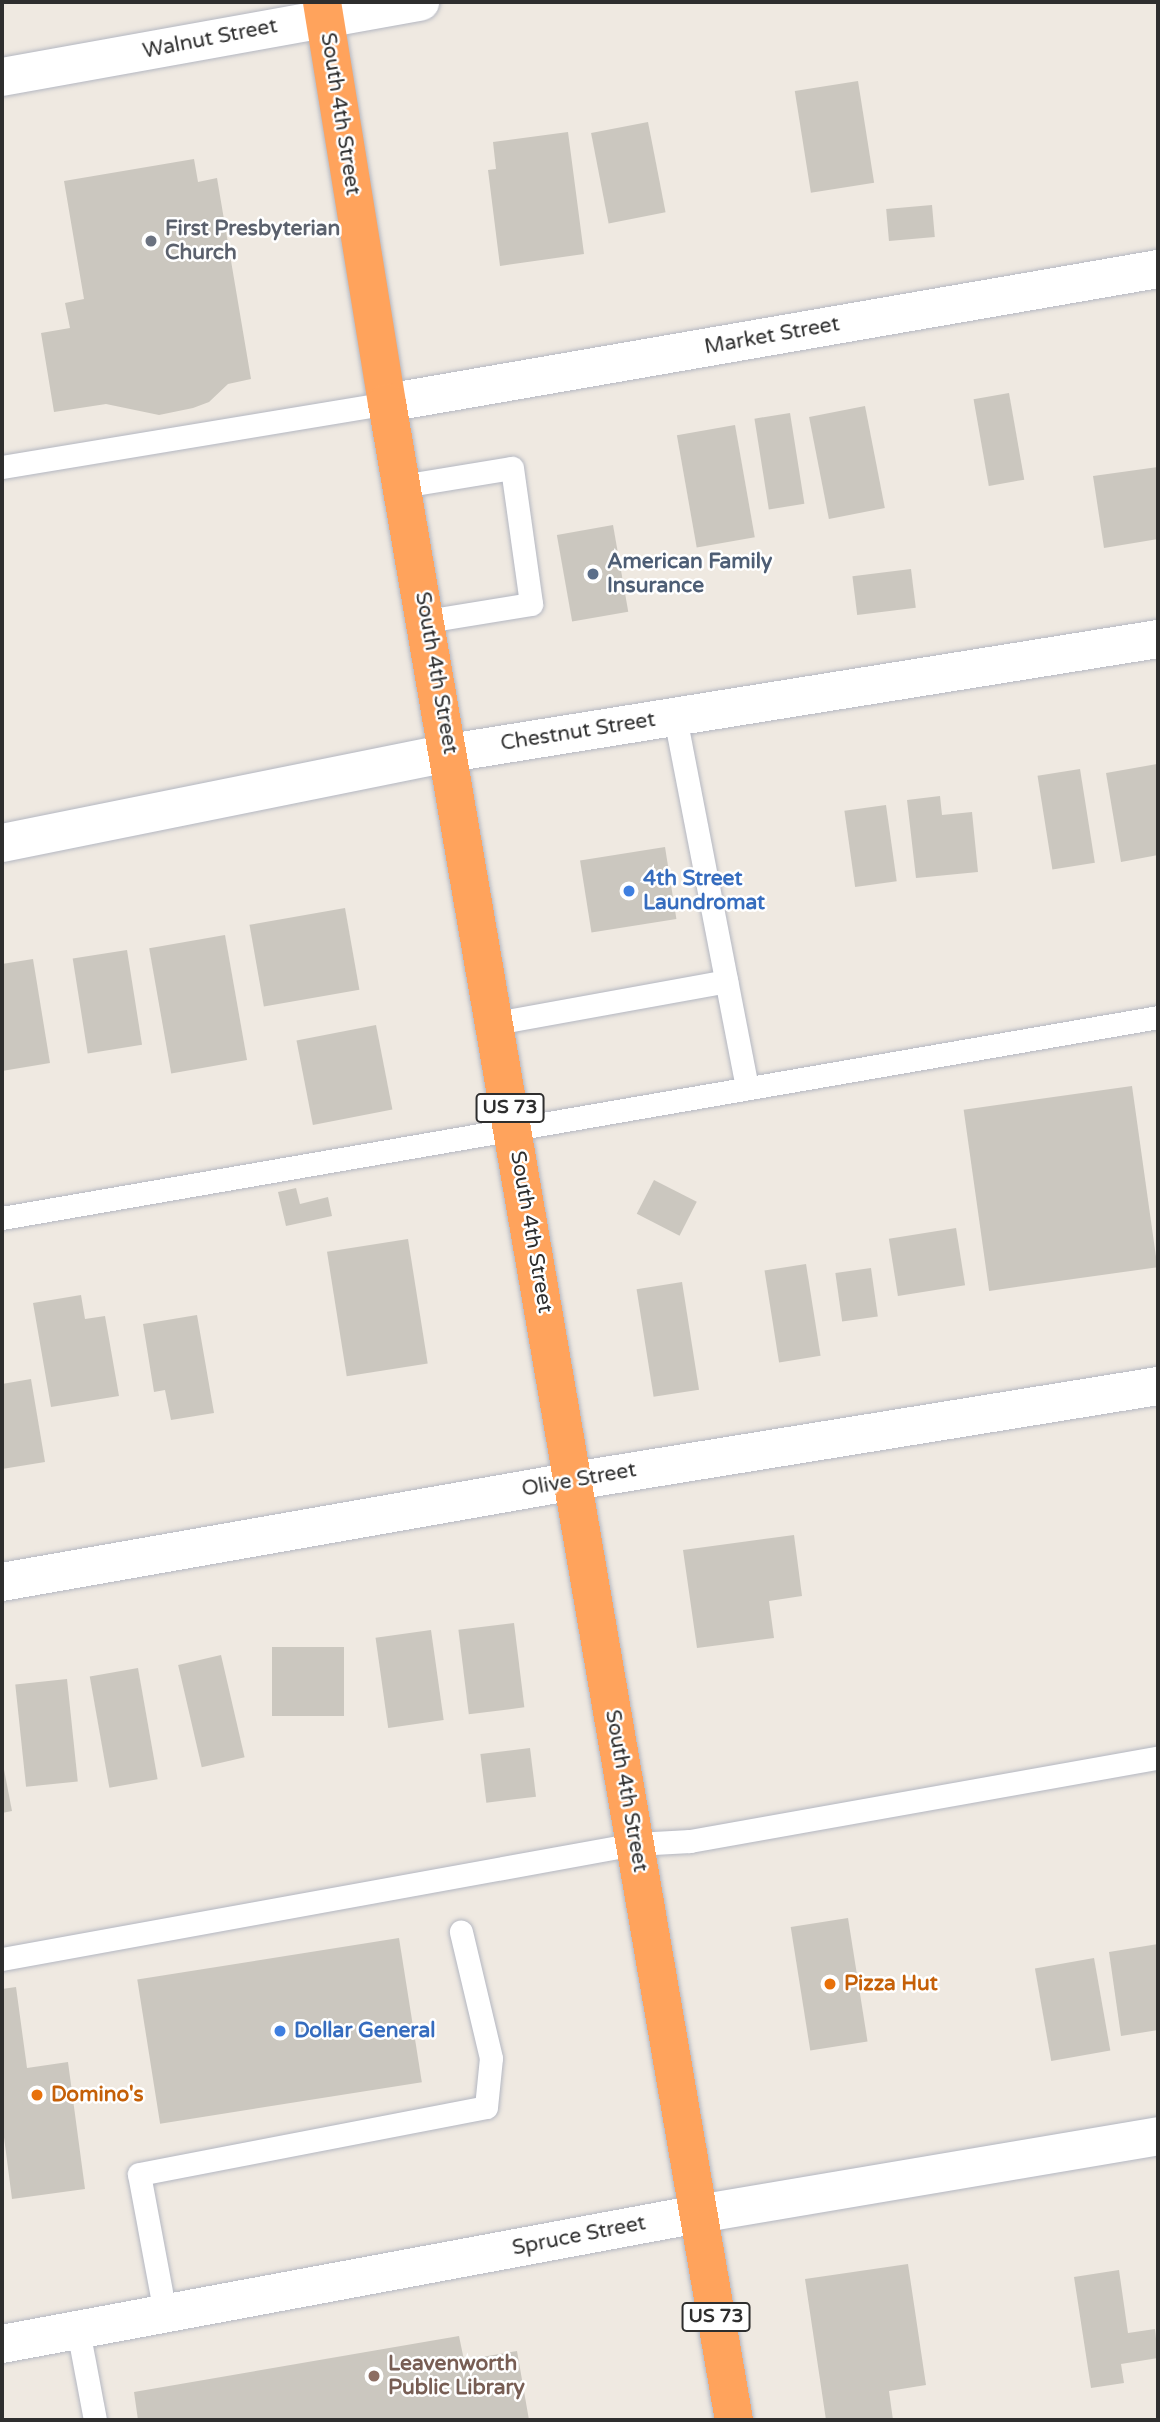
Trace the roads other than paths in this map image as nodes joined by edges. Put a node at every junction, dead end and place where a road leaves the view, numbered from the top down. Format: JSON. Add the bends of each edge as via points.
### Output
{"nodes":[{"id":1,"x":419,"y":2,"type":"edge"},
{"id":2,"x":324,"y":10,"type":"edge"},
{"id":3,"x":2,"y":77,"type":"edge"},
{"id":4,"x":1158,"y":269,"type":"edge"},
{"id":5,"x":387,"y":403,"type":"junction"},
{"id":6,"x":2,"y":467,"type":"edge"},
{"id":7,"x":402,"y":486,"type":"junction"},
{"id":8,"x":426,"y":621,"type":"junction"},
{"id":9,"x":1158,"y":639,"type":"edge"},
{"id":10,"x":675,"y":717,"type":"junction"},
{"id":11,"x":450,"y":753,"type":"junction"},
{"id":12,"x":2,"y":843,"type":"edge"},
{"id":13,"x":726,"y":981,"type":"junction"},
{"id":14,"x":1158,"y":1017,"type":"edge"},
{"id":15,"x":496,"y":1023,"type":"junction"},
{"id":16,"x":747,"y":1088,"type":"junction"},
{"id":17,"x":513,"y":1128,"type":"junction"},
{"id":18,"x":2,"y":1218,"type":"edge"},
{"id":19,"x":1158,"y":1386,"type":"edge"},
{"id":20,"x":574,"y":1480,"type":"junction"},
{"id":21,"x":2,"y":1582,"type":"edge"},
{"id":22,"x":1158,"y":1758,"type":"edge"},
{"id":23,"x":635,"y":1844,"type":"junction"},
{"id":24,"x":461,"y":1932,"type":"dead end"},
{"id":25,"x":2,"y":1959,"type":"edge"},
{"id":26,"x":1158,"y":2136,"type":"edge"},
{"id":27,"x":698,"y":2214,"type":"junction"},
{"id":28,"x":166,"y":2313,"type":"junction"},
{"id":29,"x":78,"y":2330,"type":"junction"},
{"id":30,"x":2,"y":2344,"type":"edge"},
{"id":31,"x":95,"y":2420,"type":"edge"},
{"id":32,"x":734,"y":2420,"type":"edge"}],
"edges":[{"from":1,"to":2,"type":"street","name":"Walnut Street"},
{"from":2,"to":3,"type":"street","name":"Walnut Street"},
{"from":2,"to":5,"type":"highway","name":"South 4th Street","number":"US 73"},
{"from":4,"to":5,"type":"street","name":"Market Street"},
{"from":5,"to":6,"type":"lane"},
{"from":5,"to":7,"type":"highway","name":"South 4th Street","number":"US 73"},
{"from":7,"to":8,"type":"highway","name":"South 4th Street","number":"US 73"},
{"from":7,"to":8,"type":"lane","via":[[512,468],[531,604]]},
{"from":8,"to":11,"type":"highway","name":"South 4th Street","number":"US 73"},
{"from":9,"to":10,"type":"street","name":"Chestnut Street"},
{"from":10,"to":11,"type":"street","name":"Chestnut Street"},
{"from":10,"to":13,"type":"lane"},
{"from":11,"to":12,"type":"street","name":"Chestnut Street"},
{"from":11,"to":15,"type":"highway","name":"South 4th Street","number":"US 73"},
{"from":13,"to":15,"type":"lane"},
{"from":13,"to":16,"type":"lane"},
{"from":14,"to":16,"type":"lane"},
{"from":15,"to":17,"type":"highway","name":"South 4th Street","number":"US 73"},
{"from":16,"to":17,"type":"lane"},
{"from":17,"to":18,"type":"lane"},
{"from":17,"to":20,"type":"highway","name":"South 4th Street","number":"US 73"},
{"from":19,"to":20,"type":"street","name":"Olive Street"},
{"from":20,"to":21,"type":"street","name":"Olive Street"},
{"from":20,"to":23,"type":"highway","name":"South 4th Street","number":"US 73"},
{"from":22,"to":23,"type":"lane","via":[[690,1841]]},
{"from":23,"to":25,"type":"lane"},
{"from":23,"to":27,"type":"highway","name":"South 4th Street","number":"US 73"},
{"from":24,"to":28,"type":"lane","via":[[491,2059],[486,2108],[139,2174]]},
{"from":26,"to":27,"type":"street","name":"Spruce Street"},
{"from":27,"to":28,"type":"street","name":"Spruce Street"},
{"from":27,"to":32,"type":"highway","name":"South 4th Street","number":"US 73"},
{"from":28,"to":29,"type":"street","name":"Spruce Street"},
{"from":29,"to":30,"type":"street","name":"Spruce Street"},
{"from":29,"to":31,"type":"lane"}]}
